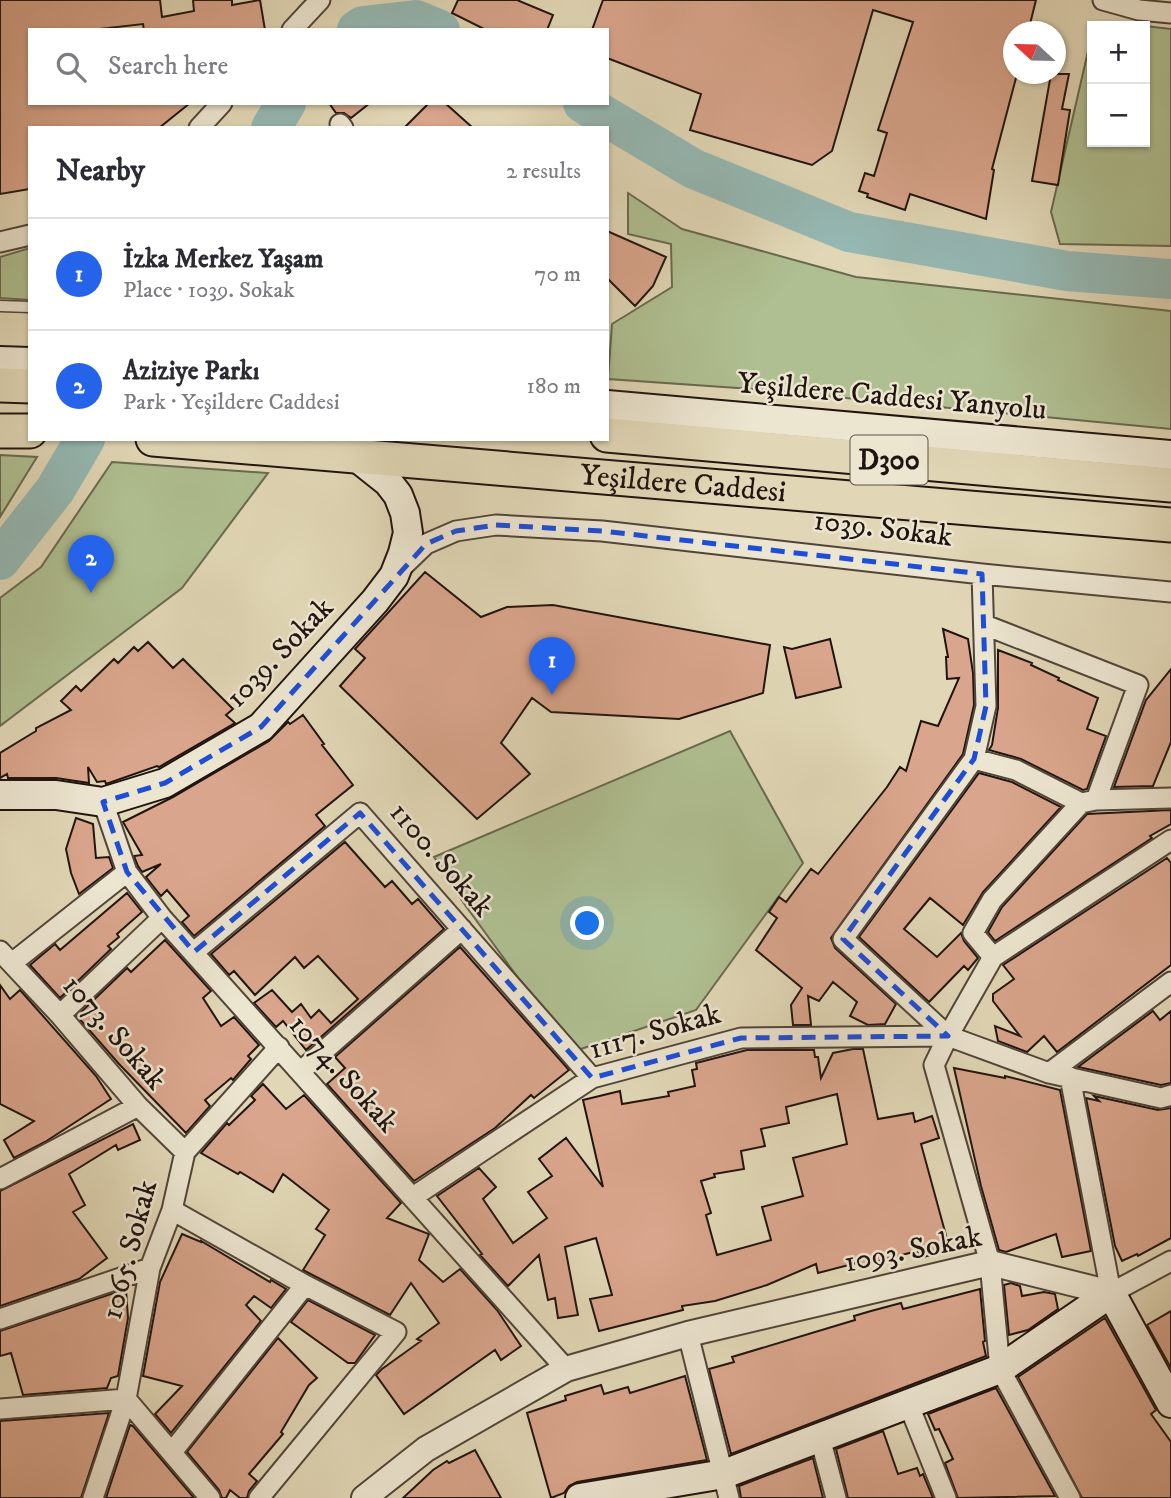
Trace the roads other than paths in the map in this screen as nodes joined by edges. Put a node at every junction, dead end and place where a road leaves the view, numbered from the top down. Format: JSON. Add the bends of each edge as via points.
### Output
{"nodes":[{"id":1,"x":320,"y":0,"type":"edge"},
{"id":2,"x":1103,"y":0,"type":"edge"},
{"id":3,"x":1140,"y":5,"type":"edge"},
{"id":4,"x":1171,"y":13,"type":"edge"},
{"id":5,"x":294,"y":28,"type":"edge"},
{"id":6,"x":220,"y":105,"type":"edge"},
{"id":7,"x":201,"y":126,"type":"edge"},
{"id":8,"x":28,"y":235,"type":"edge"},
{"id":9,"x":0,"y":242,"type":"edge"},
{"id":10,"x":0,"y":306,"type":"edge"},
{"id":11,"x":28,"y":307,"type":"edge"},
{"id":12,"x":0,"y":361,"type":"edge"},
{"id":13,"x":28,"y":362,"type":"edge"},
{"id":14,"x":0,"y":385,"type":"edge"},
{"id":15,"x":28,"y":386,"type":"edge"},
{"id":16,"x":609,"y":405,"type":"edge"},
{"id":17,"x":609,"y":435,"type":"edge"},
{"id":18,"x":178,"y":441,"type":"edge"},
{"id":19,"x":354,"y":455,"type":"junction"},
{"id":20,"x":1171,"y":455,"type":"edge"},
{"id":21,"x":1171,"y":485,"type":"edge"},
{"id":22,"x":1171,"y":525,"type":"edge"},
{"id":23,"x":417,"y":539,"type":"junction"},
{"id":24,"x":982,"y":574,"type":"junction"},
{"id":25,"x":1171,"y":592,"type":"edge"},
{"id":26,"x":985,"y":625,"type":"junction"},
{"id":27,"x":974,"y":759,"type":"junction"},
{"id":28,"x":0,"y":795,"type":"edge"},
{"id":29,"x":1171,"y":798,"type":"edge"},
{"id":30,"x":1089,"y":801,"type":"junction"},
{"id":31,"x":103,"y":802,"type":"junction"},
{"id":32,"x":1171,"y":840,"type":"edge"},
{"id":33,"x":127,"y":872,"type":"junction"},
{"id":34,"x":162,"y":918,"type":"junction"},
{"id":35,"x":462,"y":929,"type":"junction"},
{"id":36,"x":194,"y":952,"type":"junction"},
{"id":37,"x":6,"y":957,"type":"edge"},
{"id":38,"x":993,"y":957,"type":"junction"},
{"id":39,"x":1171,"y":982,"type":"edge"},
{"id":40,"x":60,"y":1015,"type":"junction"},
{"id":41,"x":947,"y":1037,"type":"junction"},
{"id":42,"x":279,"y":1047,"type":"junction"},
{"id":43,"x":301,"y":1071,"type":"junction"},
{"id":44,"x":1049,"y":1073,"type":"junction"},
{"id":45,"x":1070,"y":1077,"type":"junction"},
{"id":46,"x":592,"y":1078,"type":"junction"},
{"id":47,"x":1171,"y":1095,"type":"edge"},
{"id":48,"x":138,"y":1106,"type":"junction"},
{"id":49,"x":184,"y":1152,"type":"junction"},
{"id":50,"x":0,"y":1179,"type":"edge"},
{"id":51,"x":413,"y":1197,"type":"junction"},
{"id":52,"x":172,"y":1210,"type":"junction"},
{"id":53,"x":1171,"y":1261,"type":"edge"},
{"id":54,"x":990,"y":1263,"type":"junction"},
{"id":55,"x":150,"y":1268,"type":"junction"},
{"id":56,"x":305,"y":1284,"type":"junction"},
{"id":57,"x":1111,"y":1293,"type":"junction"},
{"id":58,"x":0,"y":1319,"type":"edge"},
{"id":59,"x":688,"y":1334,"type":"junction"},
{"id":60,"x":566,"y":1369,"type":"junction"},
{"id":61,"x":1000,"y":1369,"type":"junction"},
{"id":62,"x":126,"y":1399,"type":"junction"},
{"id":63,"x":908,"y":1403,"type":"junction"},
{"id":64,"x":1171,"y":1403,"type":"edge"},
{"id":65,"x":0,"y":1409,"type":"edge"},
{"id":66,"x":820,"y":1438,"type":"junction"},
{"id":67,"x":172,"y":1452,"type":"junction"},
{"id":68,"x":726,"y":1486,"type":"edge"},
{"id":69,"x":93,"y":1498,"type":"edge"},
{"id":70,"x":211,"y":1498,"type":"edge"},
{"id":71,"x":259,"y":1498,"type":"edge"},
{"id":72,"x":364,"y":1498,"type":"edge"},
{"id":73,"x":580,"y":1498,"type":"edge"},
{"id":74,"x":836,"y":1498,"type":"edge"},
{"id":75,"x":946,"y":1498,"type":"edge"},
{"id":76,"x":1070,"y":1498,"type":"edge"}],
"edges":[{"from":1,"to":5,"type":"street"},
{"from":2,"to":3,"type":"street"},
{"from":3,"to":4,"type":"street"},
{"from":6,"to":7,"type":"street"},
{"from":8,"to":9,"type":"street"},
{"from":10,"to":11,"type":"lane"},
{"from":12,"to":13,"type":"main road"},
{"from":14,"to":15,"type":"highway"},
{"from":16,"to":20,"type":"main road","name":"Yeşildere Caddesi Yanyolu"},
{"from":17,"to":21,"type":"highway","name":"Yeşildere Caddesi","number":"D300"},
{"from":18,"to":19,"type":"highway","name":"Yeşildere Caddesi"},
{"from":19,"to":22,"type":"highway","name":"Yeşildere Caddesi"},
{"from":19,"to":23,"type":"main road","via":[[398,495]]},
{"from":23,"to":24,"type":"street","name":"1039. Sokak","via":[[496,525],[602,531]]},
{"from":23,"to":31,"type":"main road","name":"1039. Sokak","via":[[349,632],[261,727],[165,783]]},
{"from":24,"to":25,"type":"street","name":"1039. Sokak"},
{"from":24,"to":26,"type":"street"},
{"from":26,"to":27,"type":"street","via":[[986,706]]},
{"from":26,"to":30,"type":"street","via":[[1138,685]]},
{"from":27,"to":30,"type":"street","via":[[1016,770]]},
{"from":27,"to":41,"type":"street","via":[[843,939]]},
{"from":28,"to":31,"type":"main road","name":"1039. Sokak","via":[[56,795]]},
{"from":29,"to":30,"type":"street"},
{"from":30,"to":38,"type":"street","via":[[992,900],[973,933]]},
{"from":31,"to":33,"type":"street","name":"1074. Sokak"},
{"from":32,"to":38,"type":"street"},
{"from":33,"to":34,"type":"street","name":"1074. Sokak"},
{"from":33,"to":37,"type":"street"},
{"from":34,"to":36,"type":"street","name":"1074. Sokak"},
{"from":34,"to":40,"type":"street"},
{"from":35,"to":36,"type":"street","name":"1100. Sokak","via":[[360,813]]},
{"from":35,"to":43,"type":"street"},
{"from":35,"to":46,"type":"street","name":"1100. Sokak"},
{"from":36,"to":42,"type":"street","name":"1074. Sokak"},
{"from":37,"to":40,"type":"street","name":"1073. Sokak"},
{"from":38,"to":41,"type":"street"},
{"from":39,"to":44,"type":"street"},
{"from":40,"to":48,"type":"street","name":"1073. Sokak"},
{"from":41,"to":44,"type":"street"},
{"from":41,"to":46,"type":"street","name":"1117. Sokak","via":[[741,1038]]},
{"from":41,"to":54,"type":"street","via":[[934,1065]]},
{"from":42,"to":43,"type":"street","name":"1074. Sokak"},
{"from":42,"to":49,"type":"street","name":"1065. Sokak"},
{"from":43,"to":51,"type":"street","name":"1074. Sokak"},
{"from":44,"to":45,"type":"street"},
{"from":45,"to":47,"type":"street","via":[[1161,1098]]},
{"from":45,"to":57,"type":"street"},
{"from":46,"to":51,"type":"street","name":"1117. Sokak"},
{"from":48,"to":49,"type":"street","name":"1073. Sokak"},
{"from":48,"to":50,"type":"street"},
{"from":49,"to":52,"type":"street","name":"1065. Sokak"},
{"from":51,"to":60,"type":"street","name":"1074. Sokak"},
{"from":52,"to":55,"type":"street","name":"1065. Sokak"},
{"from":52,"to":56,"type":"street"},
{"from":53,"to":57,"type":"street"},
{"from":54,"to":57,"type":"street","name":"1093. Sokak"},
{"from":54,"to":59,"type":"street","name":"1093. Sokak"},
{"from":54,"to":61,"type":"street"},
{"from":55,"to":58,"type":"street"},
{"from":55,"to":62,"type":"street","name":"1065. Sokak"},
{"from":56,"to":67,"type":"street"},
{"from":56,"to":71,"type":"street","via":[[396,1332]]},
{"from":57,"to":61,"type":"main road"},
{"from":57,"to":64,"type":"main road"},
{"from":59,"to":60,"type":"street","name":"1093. Sokak"},
{"from":59,"to":68,"type":"street"},
{"from":60,"to":72,"type":"street","name":"1093. Sokak","via":[[426,1449]]},
{"from":61,"to":63,"type":"main road"},
{"from":61,"to":76,"type":"street"},
{"from":62,"to":65,"type":"street"},
{"from":62,"to":67,"type":"street"},
{"from":62,"to":69,"type":"street","name":"1065. Sokak"},
{"from":63,"to":66,"type":"main road"},
{"from":63,"to":75,"type":"street"},
{"from":66,"to":68,"type":"main road"},
{"from":66,"to":74,"type":"street"},
{"from":67,"to":70,"type":"street"},
{"from":68,"to":73,"type":"main road"}]}
